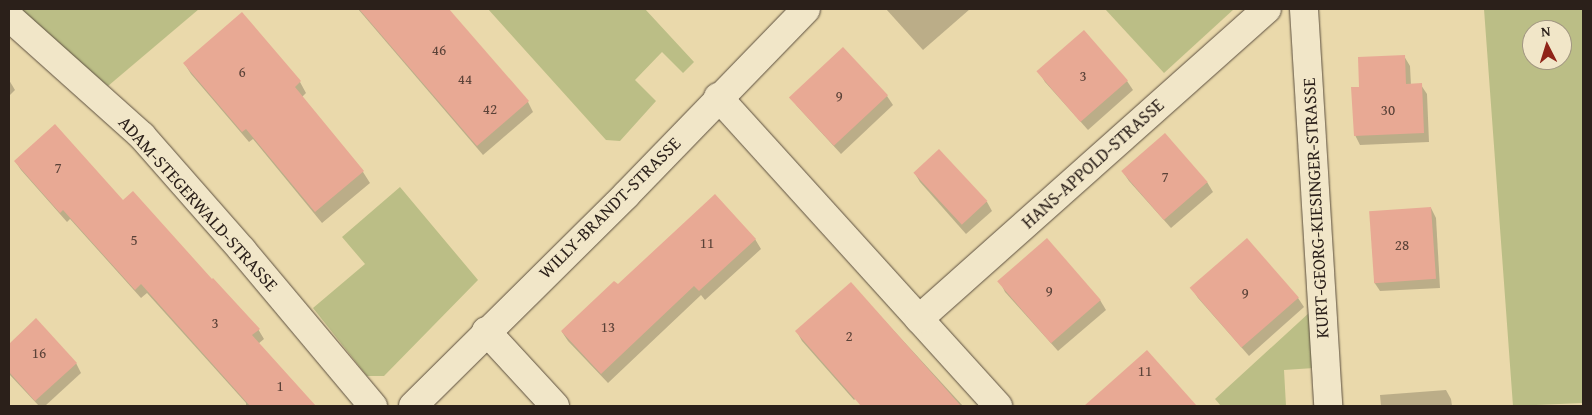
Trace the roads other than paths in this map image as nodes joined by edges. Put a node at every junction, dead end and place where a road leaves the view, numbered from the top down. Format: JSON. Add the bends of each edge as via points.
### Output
{"nodes":[{"id":1,"x":806,"y":9,"type":"edge"},
{"id":2,"x":1267,"y":9,"type":"edge"},
{"id":3,"x":1304,"y":9,"type":"edge"},
{"id":4,"x":9,"y":17,"type":"edge"},
{"id":5,"x":718,"y":97,"type":"junction"},
{"id":6,"x":919,"y":319,"type":"junction"},
{"id":7,"x":486,"y":331,"type":"junction"},
{"id":8,"x":374,"y":406,"type":"edge"},
{"id":9,"x":413,"y":406,"type":"edge"},
{"id":10,"x":555,"y":406,"type":"edge"},
{"id":11,"x":998,"y":406,"type":"edge"},
{"id":12,"x":1328,"y":406,"type":"edge"}],
"edges":[{"from":1,"to":5,"type":"street","name":"WILLY-BRANDT-STRASSE"},
{"from":2,"to":6,"type":"street","name":"HANS-APPOLD-STRASSE"},
{"from":3,"to":12,"type":"street","name":"KURT-GEORG-KIESINGER-STRASSE"},
{"from":4,"to":8,"type":"street","name":"ADAM-STEGERWALD-STRASSE","via":[[142,136]]},
{"from":5,"to":6,"type":"street"},
{"from":5,"to":7,"type":"street","name":"WILLY-BRANDT-STRASSE","via":[[627,194]]},
{"from":6,"to":11,"type":"street"},
{"from":7,"to":9,"type":"street","name":"WILLY-BRANDT-STRASSE"},
{"from":7,"to":10,"type":"street"}]}
